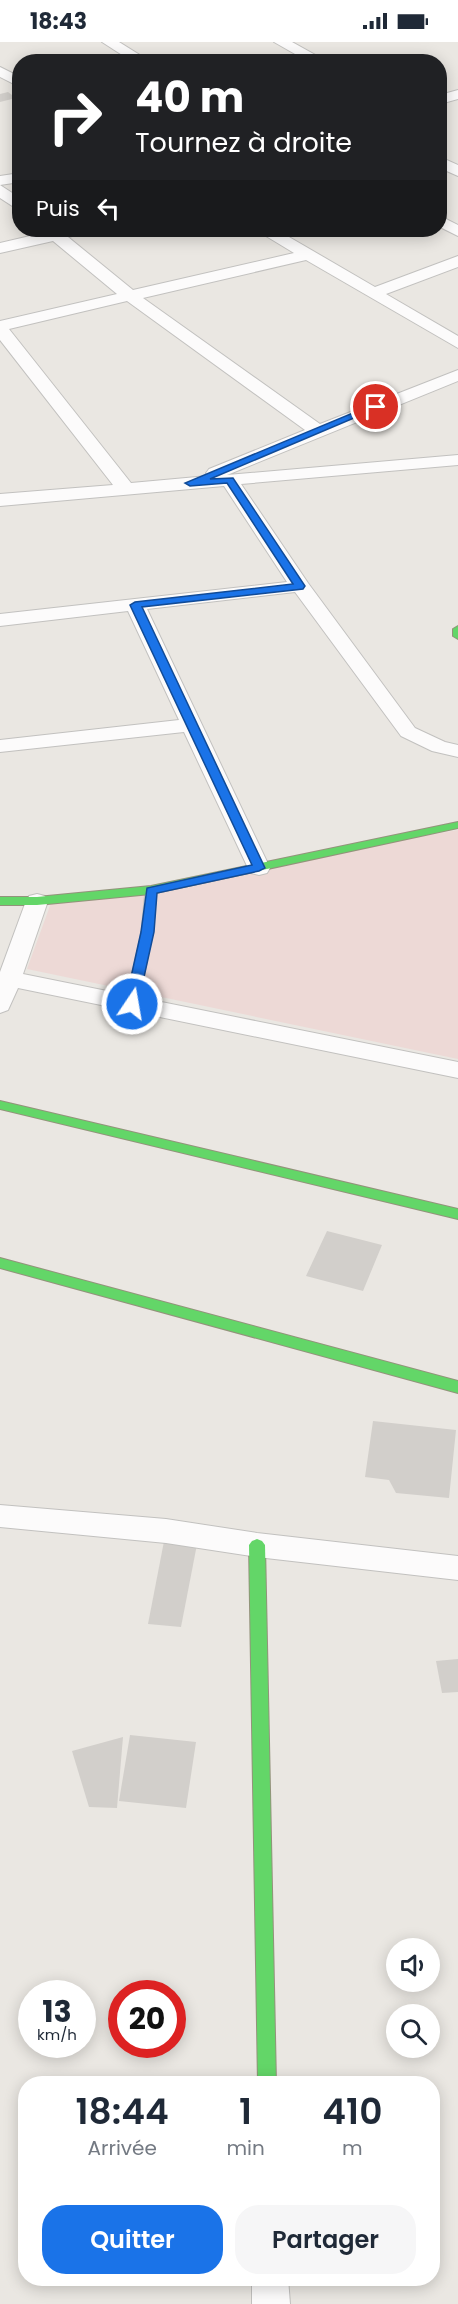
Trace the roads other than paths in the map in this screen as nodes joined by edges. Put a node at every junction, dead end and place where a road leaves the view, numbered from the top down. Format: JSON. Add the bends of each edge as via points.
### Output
{"nodes":[{"id":1,"x":109,"y":42,"type":"edge"},
{"id":2,"x":281,"y":42,"type":"edge"},
{"id":3,"x":130,"y":54,"type":"edge"},
{"id":4,"x":305,"y":54,"type":"edge"},
{"id":5,"x":0,"y":167,"type":"edge"},
{"id":6,"x":12,"y":179,"type":"edge"},
{"id":7,"x":0,"y":190,"type":"edge"},
{"id":8,"x":12,"y":200,"type":"edge"},
{"id":9,"x":36,"y":237,"type":"edge"},
{"id":10,"x":58,"y":237,"type":"edge"},
{"id":11,"x":279,"y":237,"type":"edge"},
{"id":12,"x":0,"y":248,"type":"edge"},
{"id":13,"x":309,"y":254,"type":"junction"},
{"id":14,"x":458,"y":261,"type":"edge"},
{"id":15,"x":373,"y":292,"type":"junction"},
{"id":16,"x":129,"y":295,"type":"junction"},
{"id":17,"x":0,"y":327,"type":"edge"},
{"id":18,"x":458,"y":343,"type":"edge"},
{"id":19,"x":458,"y":375,"type":"edge"},
{"id":20,"x":319,"y":432,"type":"junction"},
{"id":21,"x":458,"y":460,"type":"edge"},
{"id":22,"x":230,"y":480,"type":"junction"},
{"id":23,"x":190,"y":483,"type":"junction"},
{"id":24,"x":126,"y":489,"type":"junction"},
{"id":25,"x":0,"y":500,"type":"edge"},
{"id":26,"x":300,"y":586,"type":"junction"},
{"id":27,"x":135,"y":605,"type":"junction"},
{"id":28,"x":0,"y":620,"type":"edge"},
{"id":29,"x":458,"y":629,"type":"edge"},
{"id":30,"x":458,"y":636,"type":"edge"},
{"id":31,"x":192,"y":725,"type":"junction"},
{"id":32,"x":0,"y":746,"type":"edge"},
{"id":33,"x":458,"y":751,"type":"edge"},
{"id":34,"x":458,"y":825,"type":"edge"},
{"id":35,"x":259,"y":868,"type":"junction"},
{"id":36,"x":151,"y":890,"type":"junction"},
{"id":37,"x":0,"y":901,"type":"edge"},
{"id":38,"x":37,"y":901,"type":"junction"},
{"id":39,"x":10,"y":979,"type":"junction"},
{"id":40,"x":132,"y":1004,"type":"junction"},
{"id":41,"x":0,"y":1005,"type":"edge"},
{"id":42,"x":458,"y":1071,"type":"edge"},
{"id":43,"x":0,"y":1105,"type":"edge"},
{"id":44,"x":458,"y":1214,"type":"edge"},
{"id":45,"x":0,"y":1263,"type":"edge"},
{"id":46,"x":458,"y":1387,"type":"edge"},
{"id":47,"x":0,"y":1516,"type":"edge"},
{"id":48,"x":257,"y":1545,"type":"junction"},
{"id":49,"x":458,"y":1568,"type":"edge"},
{"id":50,"x":267,"y":2076,"type":"edge"},
{"id":51,"x":270,"y":2286,"type":"edge"},
{"id":52,"x":271,"y":2304,"type":"edge"}],
"edges":[{"from":1,"to":3,"type":"street"},
{"from":2,"to":4,"type":"street"},
{"from":5,"to":6,"type":"street"},
{"from":7,"to":8,"type":"street"},
{"from":9,"to":12,"type":"street"},
{"from":10,"to":16,"type":"street"},
{"from":11,"to":13,"type":"street"},
{"from":13,"to":15,"type":"street"},
{"from":13,"to":16,"type":"street"},
{"from":14,"to":15,"type":"street"},
{"from":15,"to":18,"type":"street"},
{"from":16,"to":17,"type":"street"},
{"from":16,"to":20,"type":"street"},
{"from":17,"to":24,"type":"street"},
{"from":19,"to":20,"type":"street"},
{"from":20,"to":23,"type":"street"},
{"from":21,"to":22,"type":"street"},
{"from":22,"to":23,"type":"street"},
{"from":22,"to":26,"type":"street"},
{"from":23,"to":24,"type":"street"},
{"from":24,"to":25,"type":"street"},
{"from":26,"to":27,"type":"street"},
{"from":26,"to":33,"type":"street","via":[[408,732],[439,747]]},
{"from":27,"to":28,"type":"street"},
{"from":27,"to":31,"type":"street"},
{"from":29,"to":30,"type":"street"},
{"from":31,"to":32,"type":"street"},
{"from":31,"to":35,"type":"street"},
{"from":34,"to":35,"type":"street"},
{"from":35,"to":36,"type":"street"},
{"from":36,"to":38,"type":"street"},
{"from":36,"to":40,"type":"lane"},
{"from":37,"to":38,"type":"street"},
{"from":38,"to":39,"type":"street"},
{"from":39,"to":40,"type":"street"},
{"from":39,"to":41,"type":"street"},
{"from":40,"to":42,"type":"street"},
{"from":43,"to":44,"type":"street"},
{"from":45,"to":46,"type":"street"},
{"from":47,"to":48,"type":"street","via":[[177,1532]]},
{"from":48,"to":49,"type":"street"},
{"from":48,"to":50,"type":"street"},
{"from":51,"to":52,"type":"street"}]}
